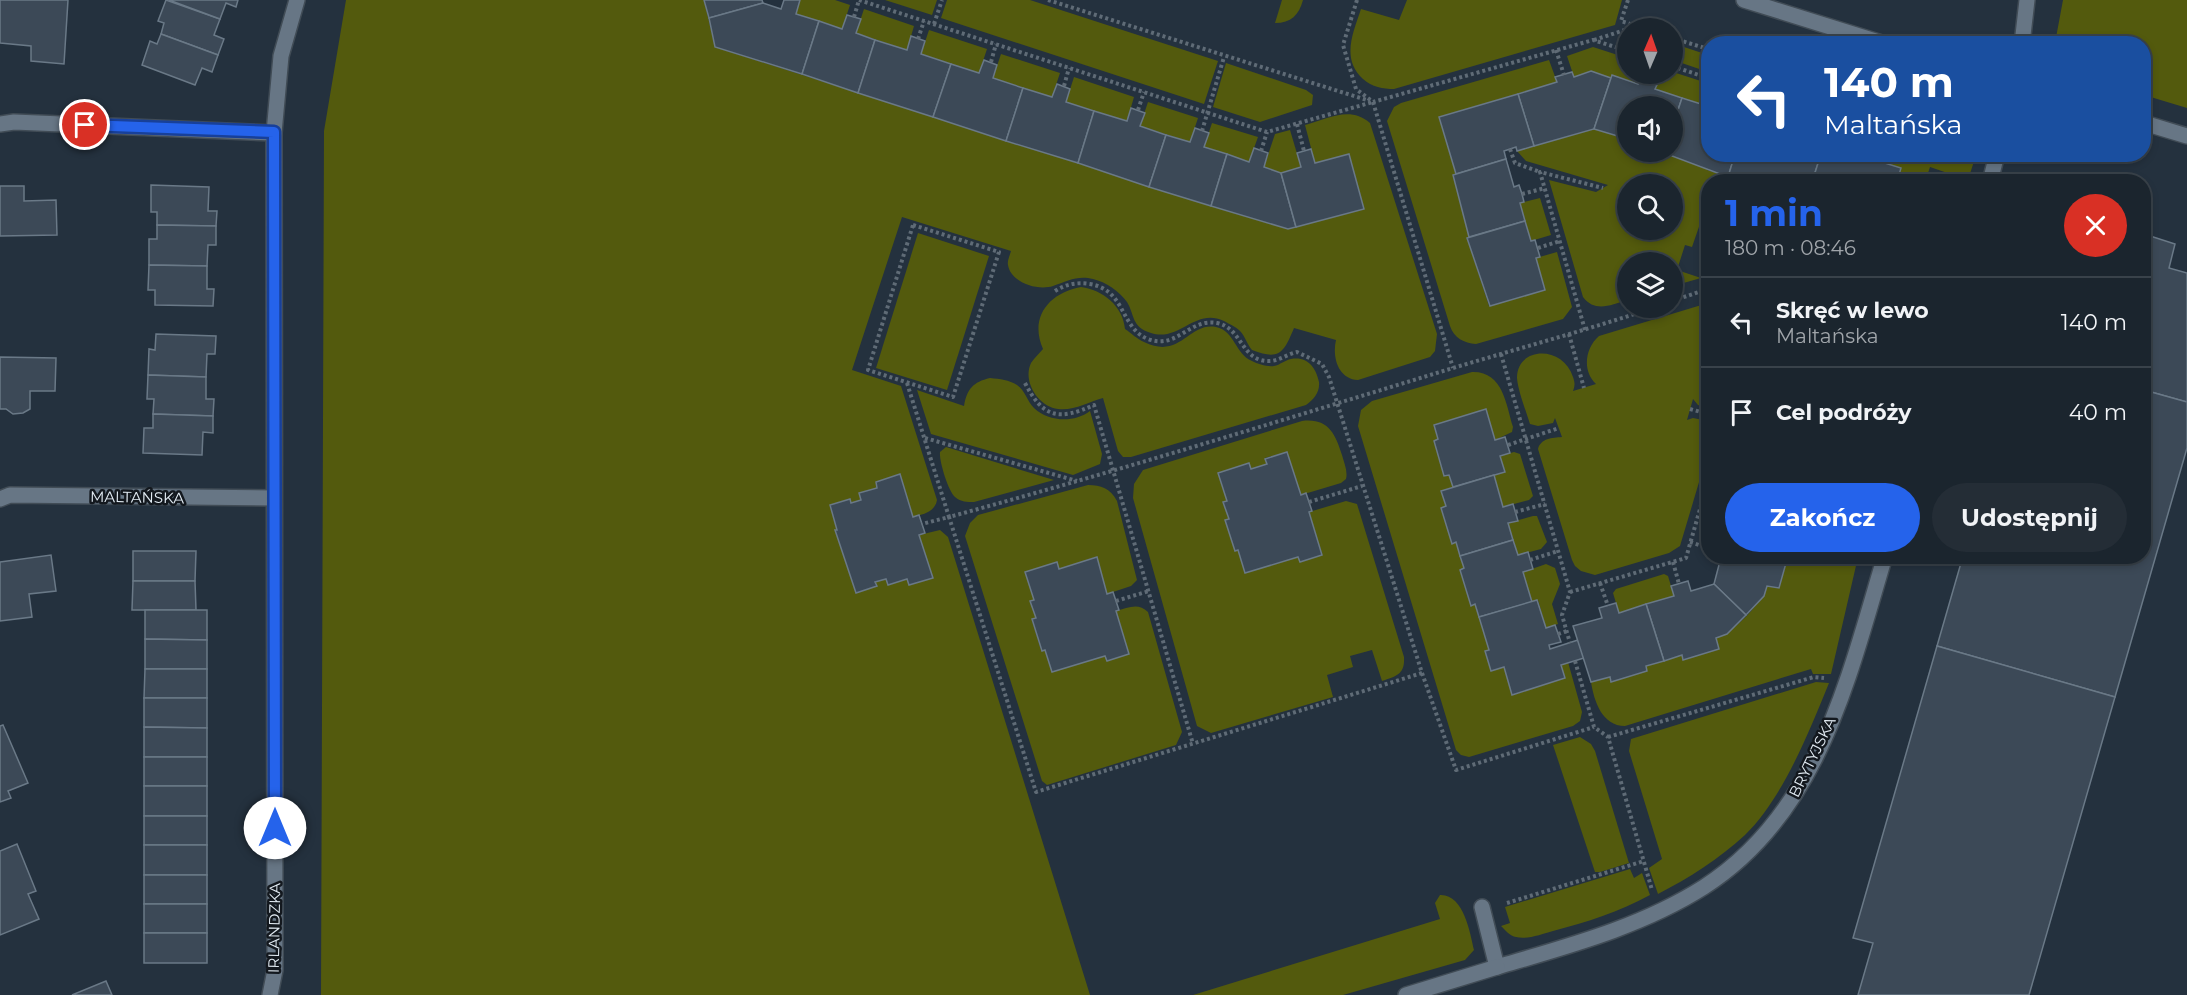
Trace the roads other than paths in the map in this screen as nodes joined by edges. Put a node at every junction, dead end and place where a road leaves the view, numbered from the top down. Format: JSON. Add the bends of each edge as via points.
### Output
{"nodes":[{"id":1,"x":297,"y":0,"type":"edge"},
{"id":2,"x":1744,"y":0,"type":"edge"},
{"id":3,"x":2027,"y":0,"type":"edge"},
{"id":4,"x":1859,"y":36,"type":"edge"},
{"id":5,"x":2023,"y":36,"type":"edge"},
{"id":6,"x":0,"y":124,"type":"edge"},
{"id":7,"x":2151,"y":125,"type":"edge"},
{"id":8,"x":274,"y":132,"type":"junction"},
{"id":9,"x":2187,"y":136,"type":"edge"},
{"id":10,"x":274,"y":498,"type":"junction"},
{"id":11,"x":0,"y":499,"type":"edge"},
{"id":12,"x":1883,"y":564,"type":"edge"},
{"id":13,"x":1482,"y":906,"type":"dead end"},
{"id":14,"x":1497,"y":967,"type":"junction"},
{"id":15,"x":270,"y":995,"type":"edge"},
{"id":16,"x":1406,"y":995,"type":"edge"}],
"edges":[{"from":1,"to":8,"type":"street","name":"IRLANDZKA","via":[[281,56]]},
{"from":2,"to":4,"type":"street"},
{"from":3,"to":5,"type":"street"},
{"from":6,"to":8,"type":"street"},
{"from":7,"to":9,"type":"street"},
{"from":8,"to":10,"type":"street","name":"IRLANDZKA"},
{"from":10,"to":11,"type":"street","name":"MALTAŃSKA","via":[[10,495]]},
{"from":10,"to":15,"type":"street","name":"IRLANDZKA","via":[[275,970]]},
{"from":12,"to":14,"type":"street","name":"BRYTYJSKA","via":[[1847,681],[1824,739],[1782,816],[1734,864],[1658,912],[1579,943]]},
{"from":13,"to":14,"type":"street"},
{"from":14,"to":16,"type":"street","name":"BRYTYJSKA"}]}
